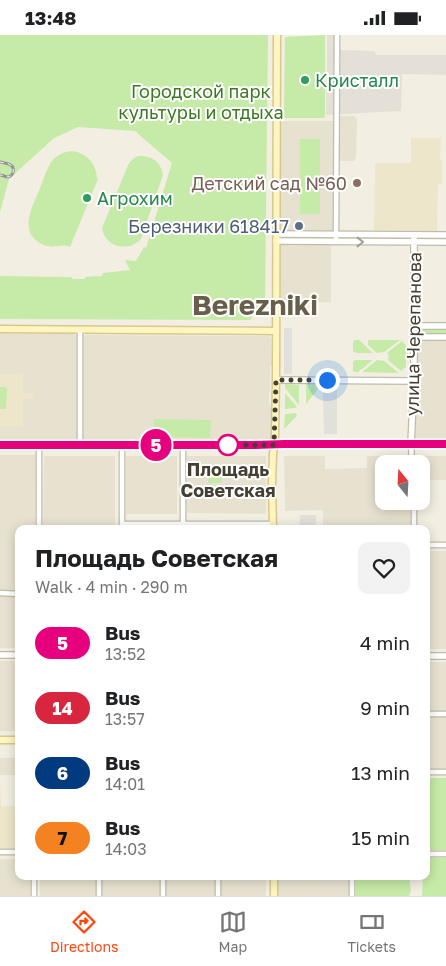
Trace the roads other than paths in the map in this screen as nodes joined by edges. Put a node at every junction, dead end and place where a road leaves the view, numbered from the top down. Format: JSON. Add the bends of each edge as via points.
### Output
{"nodes":[{"id":1,"x":277,"y":35,"type":"edge"},
{"id":2,"x":337,"y":35,"type":"edge"},
{"id":3,"x":336,"y":235,"type":"junction"},
{"id":4,"x":414,"y":235,"type":"junction"},
{"id":5,"x":446,"y":235,"type":"edge"},
{"id":6,"x":276,"y":238,"type":"junction"},
{"id":7,"x":336,"y":242,"type":"junction"},
{"id":8,"x":414,"y":242,"type":"junction"},
{"id":9,"x":446,"y":243,"type":"edge"},
{"id":10,"x":414,"y":326,"type":"junction"},
{"id":11,"x":446,"y":326,"type":"edge"},
{"id":12,"x":0,"y":329,"type":"edge"},
{"id":13,"x":80,"y":330,"type":"junction"},
{"id":14,"x":276,"y":331,"type":"junction"},
{"id":15,"x":414,"y":337,"type":"junction"},
{"id":16,"x":446,"y":337,"type":"edge"},
{"id":17,"x":276,"y":380,"type":"junction"},
{"id":18,"x":414,"y":381,"type":"junction"},
{"id":19,"x":411,"y":444,"type":"junction"},
{"id":20,"x":446,"y":444,"type":"edge"},
{"id":21,"x":0,"y":445,"type":"edge"},
{"id":22,"x":39,"y":445,"type":"junction"},
{"id":23,"x":80,"y":445,"type":"junction"},
{"id":24,"x":122,"y":445,"type":"junction"},
{"id":25,"x":183,"y":445,"type":"junction"},
{"id":26,"x":274,"y":445,"type":"junction"},
{"id":27,"x":412,"y":455,"type":"edge"},
{"id":28,"x":414,"y":510,"type":"edge"},
{"id":29,"x":183,"y":524,"type":"junction"},
{"id":30,"x":38,"y":525,"type":"edge"},
{"id":31,"x":122,"y":525,"type":"edge"},
{"id":32,"x":152,"y":525,"type":"edge"},
{"id":33,"x":228,"y":525,"type":"edge"},
{"id":34,"x":273,"y":525,"type":"edge"},
{"id":35,"x":414,"y":525,"type":"edge"},
{"id":36,"x":430,"y":545,"type":"edge"},
{"id":37,"x":446,"y":545,"type":"edge"},
{"id":38,"x":0,"y":593,"type":"edge"},
{"id":39,"x":15,"y":594,"type":"edge"},
{"id":40,"x":0,"y":655,"type":"edge"},
{"id":41,"x":15,"y":655,"type":"edge"},
{"id":42,"x":430,"y":656,"type":"edge"},
{"id":43,"x":446,"y":656,"type":"edge"},
{"id":44,"x":430,"y":714,"type":"edge"},
{"id":45,"x":446,"y":714,"type":"edge"},
{"id":46,"x":0,"y":739,"type":"edge"},
{"id":47,"x":15,"y":740,"type":"edge"},
{"id":48,"x":430,"y":772,"type":"edge"},
{"id":49,"x":446,"y":772,"type":"edge"},
{"id":50,"x":0,"y":852,"type":"edge"},
{"id":51,"x":15,"y":852,"type":"edge"},
{"id":52,"x":430,"y":854,"type":"edge"},
{"id":53,"x":446,"y":854,"type":"edge"},
{"id":54,"x":34,"y":880,"type":"edge"},
{"id":55,"x":99,"y":880,"type":"edge"},
{"id":56,"x":163,"y":880,"type":"edge"},
{"id":57,"x":218,"y":880,"type":"edge"},
{"id":58,"x":274,"y":880,"type":"edge"},
{"id":59,"x":352,"y":880,"type":"edge"},
{"id":60,"x":34,"y":896,"type":"edge"},
{"id":61,"x":99,"y":896,"type":"edge"},
{"id":62,"x":163,"y":896,"type":"edge"},
{"id":63,"x":218,"y":896,"type":"edge"},
{"id":64,"x":274,"y":896,"type":"edge"},
{"id":65,"x":352,"y":896,"type":"edge"}],
"edges":[{"from":1,"to":6,"type":"main road"},
{"from":2,"to":3,"type":"street"},
{"from":3,"to":4,"type":"street"},
{"from":3,"to":6,"type":"street"},
{"from":3,"to":7,"type":"street"},
{"from":4,"to":5,"type":"street"},
{"from":4,"to":8,"type":"street","name":"улица Черепанова"},
{"from":6,"to":7,"type":"street"},
{"from":6,"to":14,"type":"main road"},
{"from":7,"to":8,"type":"street","one_way":true},
{"from":8,"to":9,"type":"street"},
{"from":8,"to":10,"type":"street","name":"улица Черепанова"},
{"from":10,"to":11,"type":"street"},
{"from":10,"to":15,"type":"street","name":"улица Черепанова"},
{"from":12,"to":13,"type":"main road"},
{"from":13,"to":14,"type":"main road"},
{"from":13,"to":23,"type":"street"},
{"from":14,"to":17,"type":"main road"},
{"from":15,"to":16,"type":"street"},
{"from":15,"to":18,"type":"street","name":"улица Черепанова"},
{"from":17,"to":18,"type":"street"},
{"from":17,"to":26,"type":"main road"},
{"from":18,"to":19,"type":"street","name":"улица Черепанова"},
{"from":19,"to":20,"type":"main road"},
{"from":19,"to":26,"type":"main road"},
{"from":19,"to":27,"type":"street","name":"улица Черепанова"},
{"from":21,"to":22,"type":"main road"},
{"from":22,"to":23,"type":"main road"},
{"from":22,"to":30,"type":"street"},
{"from":23,"to":24,"type":"main road"},
{"from":24,"to":25,"type":"main road"},
{"from":24,"to":31,"type":"street"},
{"from":25,"to":26,"type":"main road"},
{"from":25,"to":29,"type":"street"},
{"from":26,"to":34,"type":"main road"},
{"from":28,"to":35,"type":"street"},
{"from":29,"to":32,"type":"street"},
{"from":29,"to":33,"type":"street"},
{"from":36,"to":37,"type":"street"},
{"from":38,"to":39,"type":"street"},
{"from":40,"to":41,"type":"street"},
{"from":42,"to":43,"type":"street"},
{"from":44,"to":45,"type":"street"},
{"from":46,"to":47,"type":"main road"},
{"from":48,"to":49,"type":"street"},
{"from":50,"to":51,"type":"street"},
{"from":52,"to":53,"type":"street"},
{"from":54,"to":60,"type":"street"},
{"from":55,"to":61,"type":"street"},
{"from":56,"to":62,"type":"street"},
{"from":57,"to":63,"type":"street"},
{"from":58,"to":64,"type":"main road"},
{"from":59,"to":65,"type":"street"}]}
